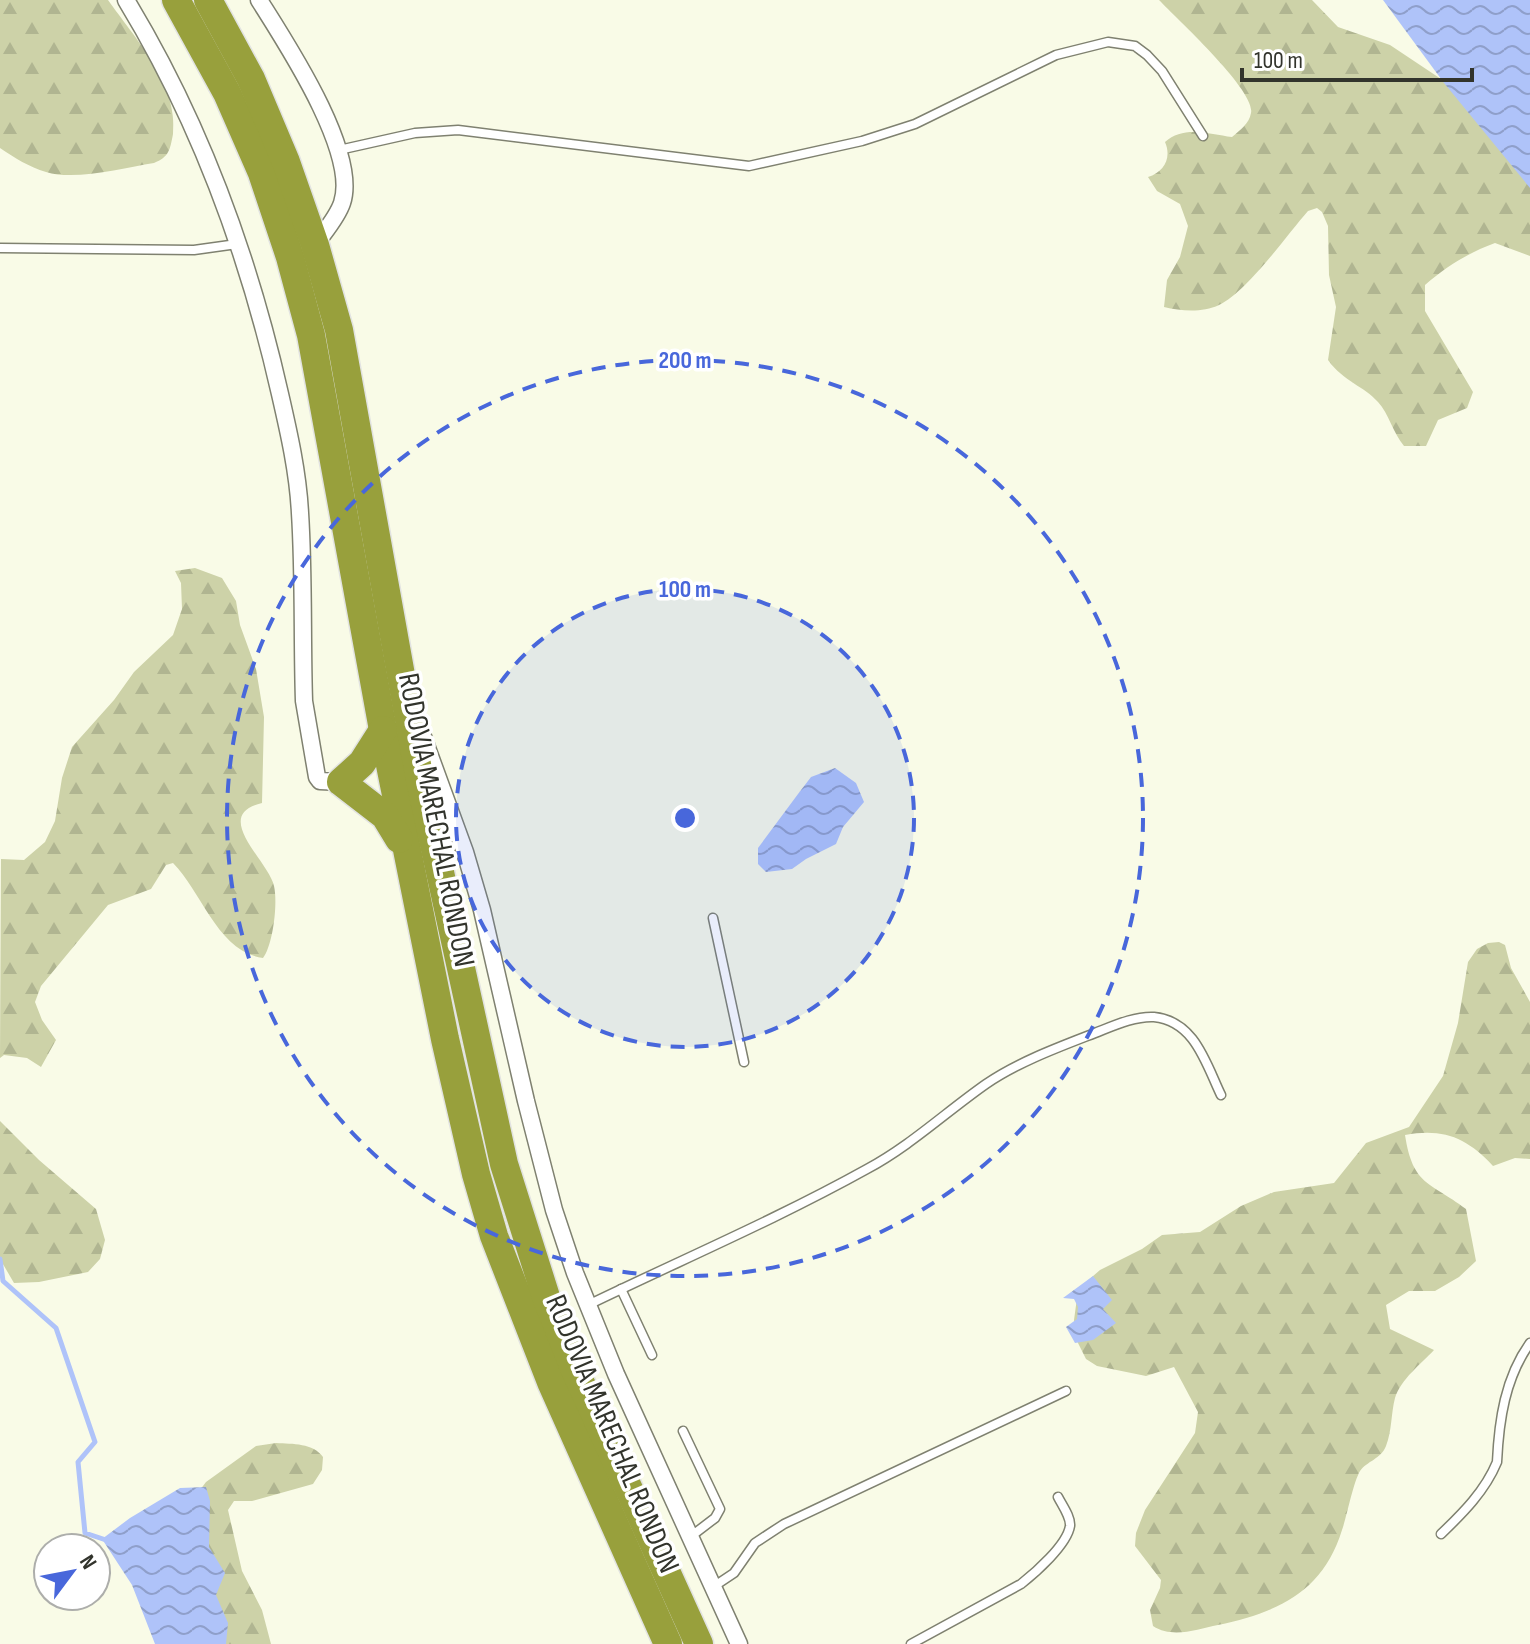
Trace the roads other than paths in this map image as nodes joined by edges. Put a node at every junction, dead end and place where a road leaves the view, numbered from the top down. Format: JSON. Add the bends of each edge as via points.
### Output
{"nodes":[{"id":1,"x":126,"y":0,"type":"edge"},
{"id":2,"x":176,"y":0,"type":"edge"},
{"id":3,"x":208,"y":0,"type":"edge"},
{"id":4,"x":260,"y":0,"type":"edge"},
{"id":5,"x":1203,"y":136,"type":"dead end"},
{"id":6,"x":339,"y":150,"type":"junction"},
{"id":7,"x":237,"y":244,"type":"junction"},
{"id":8,"x":315,"y":245,"type":"junction"},
{"id":9,"x":0,"y":248,"type":"edge"},
{"id":10,"x":399,"y":672,"type":"junction"},
{"id":11,"x":383,"y":730,"type":"junction"},
{"id":12,"x":341,"y":782,"type":"junction"},
{"id":13,"x":408,"y":858,"type":"junction"},
{"id":14,"x":713,"y":918,"type":"dead end"},
{"id":15,"x":744,"y":1062,"type":"dead end"},
{"id":16,"x":1221,"y":1095,"type":"dead end"},
{"id":17,"x":621,"y":1289,"type":"junction"},
{"id":18,"x":588,"y":1305,"type":"junction"},
{"id":19,"x":1530,"y":1343,"type":"edge"},
{"id":20,"x":652,"y":1355,"type":"dead end"},
{"id":21,"x":1066,"y":1391,"type":"dead end"},
{"id":22,"x":683,"y":1431,"type":"dead end"},
{"id":23,"x":1058,"y":1497,"type":"dead end"},
{"id":24,"x":1441,"y":1534,"type":"dead end"},
{"id":25,"x":690,"y":1537,"type":"junction"},
{"id":26,"x":712,"y":1587,"type":"junction"},
{"id":27,"x":668,"y":1644,"type":"edge"},
{"id":28,"x":699,"y":1644,"type":"edge"},
{"id":29,"x":739,"y":1644,"type":"edge"},
{"id":30,"x":911,"y":1644,"type":"edge"}],
"edges":[{"from":1,"to":7,"type":"street","via":[[189,118]]},
{"from":2,"to":11,"type":"highway","name":"RODOVIA MARECHAL RONDON","via":[[227,93],[290,257],[319,377]]},
{"from":3,"to":8,"type":"highway","name":"RODOVIA MARECHAL RONDON","via":[[251,79]]},
{"from":4,"to":6,"type":"street","via":[[315,95]]},
{"from":5,"to":6,"type":"lane","via":[[1147,55],[1135,46],[1108,42],[1056,55],[915,124],[749,166],[458,130],[415,133]]},
{"from":6,"to":8,"type":"street","via":[[343,202]]},
{"from":7,"to":9,"type":"lane","via":[[194,250]]},
{"from":7,"to":12,"type":"street","via":[[264,325],[293,454],[300,512],[304,701],[314,767],[320,781]]},
{"from":8,"to":10,"type":"highway","name":"RODOVIA MARECHAL RONDON","via":[[348,374]]},
{"from":10,"to":18,"type":"street","via":[[465,852],[554,1210]]},
{"from":10,"to":28,"type":"highway","name":"RODOVIA MARECHAL RONDON","via":[[481,1070],[522,1226],[574,1368]]},
{"from":11,"to":12,"type":"highway","via":[[362,763]]},
{"from":11,"to":13,"type":"highway","name":"RODOVIA MARECHAL RONDON"},
{"from":12,"to":13,"type":"highway","via":[[385,816]]},
{"from":13,"to":27,"type":"highway","name":"RODOVIA MARECHAL RONDON","via":[[445,1039],[494,1236],[551,1382]]},
{"from":14,"to":15,"type":"lane"},
{"from":16,"to":17,"type":"lane","via":[[1193,1037],[1178,1024],[1154,1017],[1135,1019],[1025,1062],[987,1083],[868,1169]]},
{"from":17,"to":18,"type":"lane"},
{"from":17,"to":20,"type":"lane"},
{"from":18,"to":25,"type":"street"},
{"from":19,"to":24,"type":"lane","via":[[1506,1390],[1492,1473]]},
{"from":21,"to":26,"type":"lane","via":[[784,1524],[755,1543],[734,1573]]},
{"from":22,"to":25,"type":"lane","via":[[720,1509]]},
{"from":23,"to":30,"type":"lane","via":[[1070,1527],[1032,1575]]},
{"from":25,"to":26,"type":"street"},
{"from":26,"to":29,"type":"street"}]}
